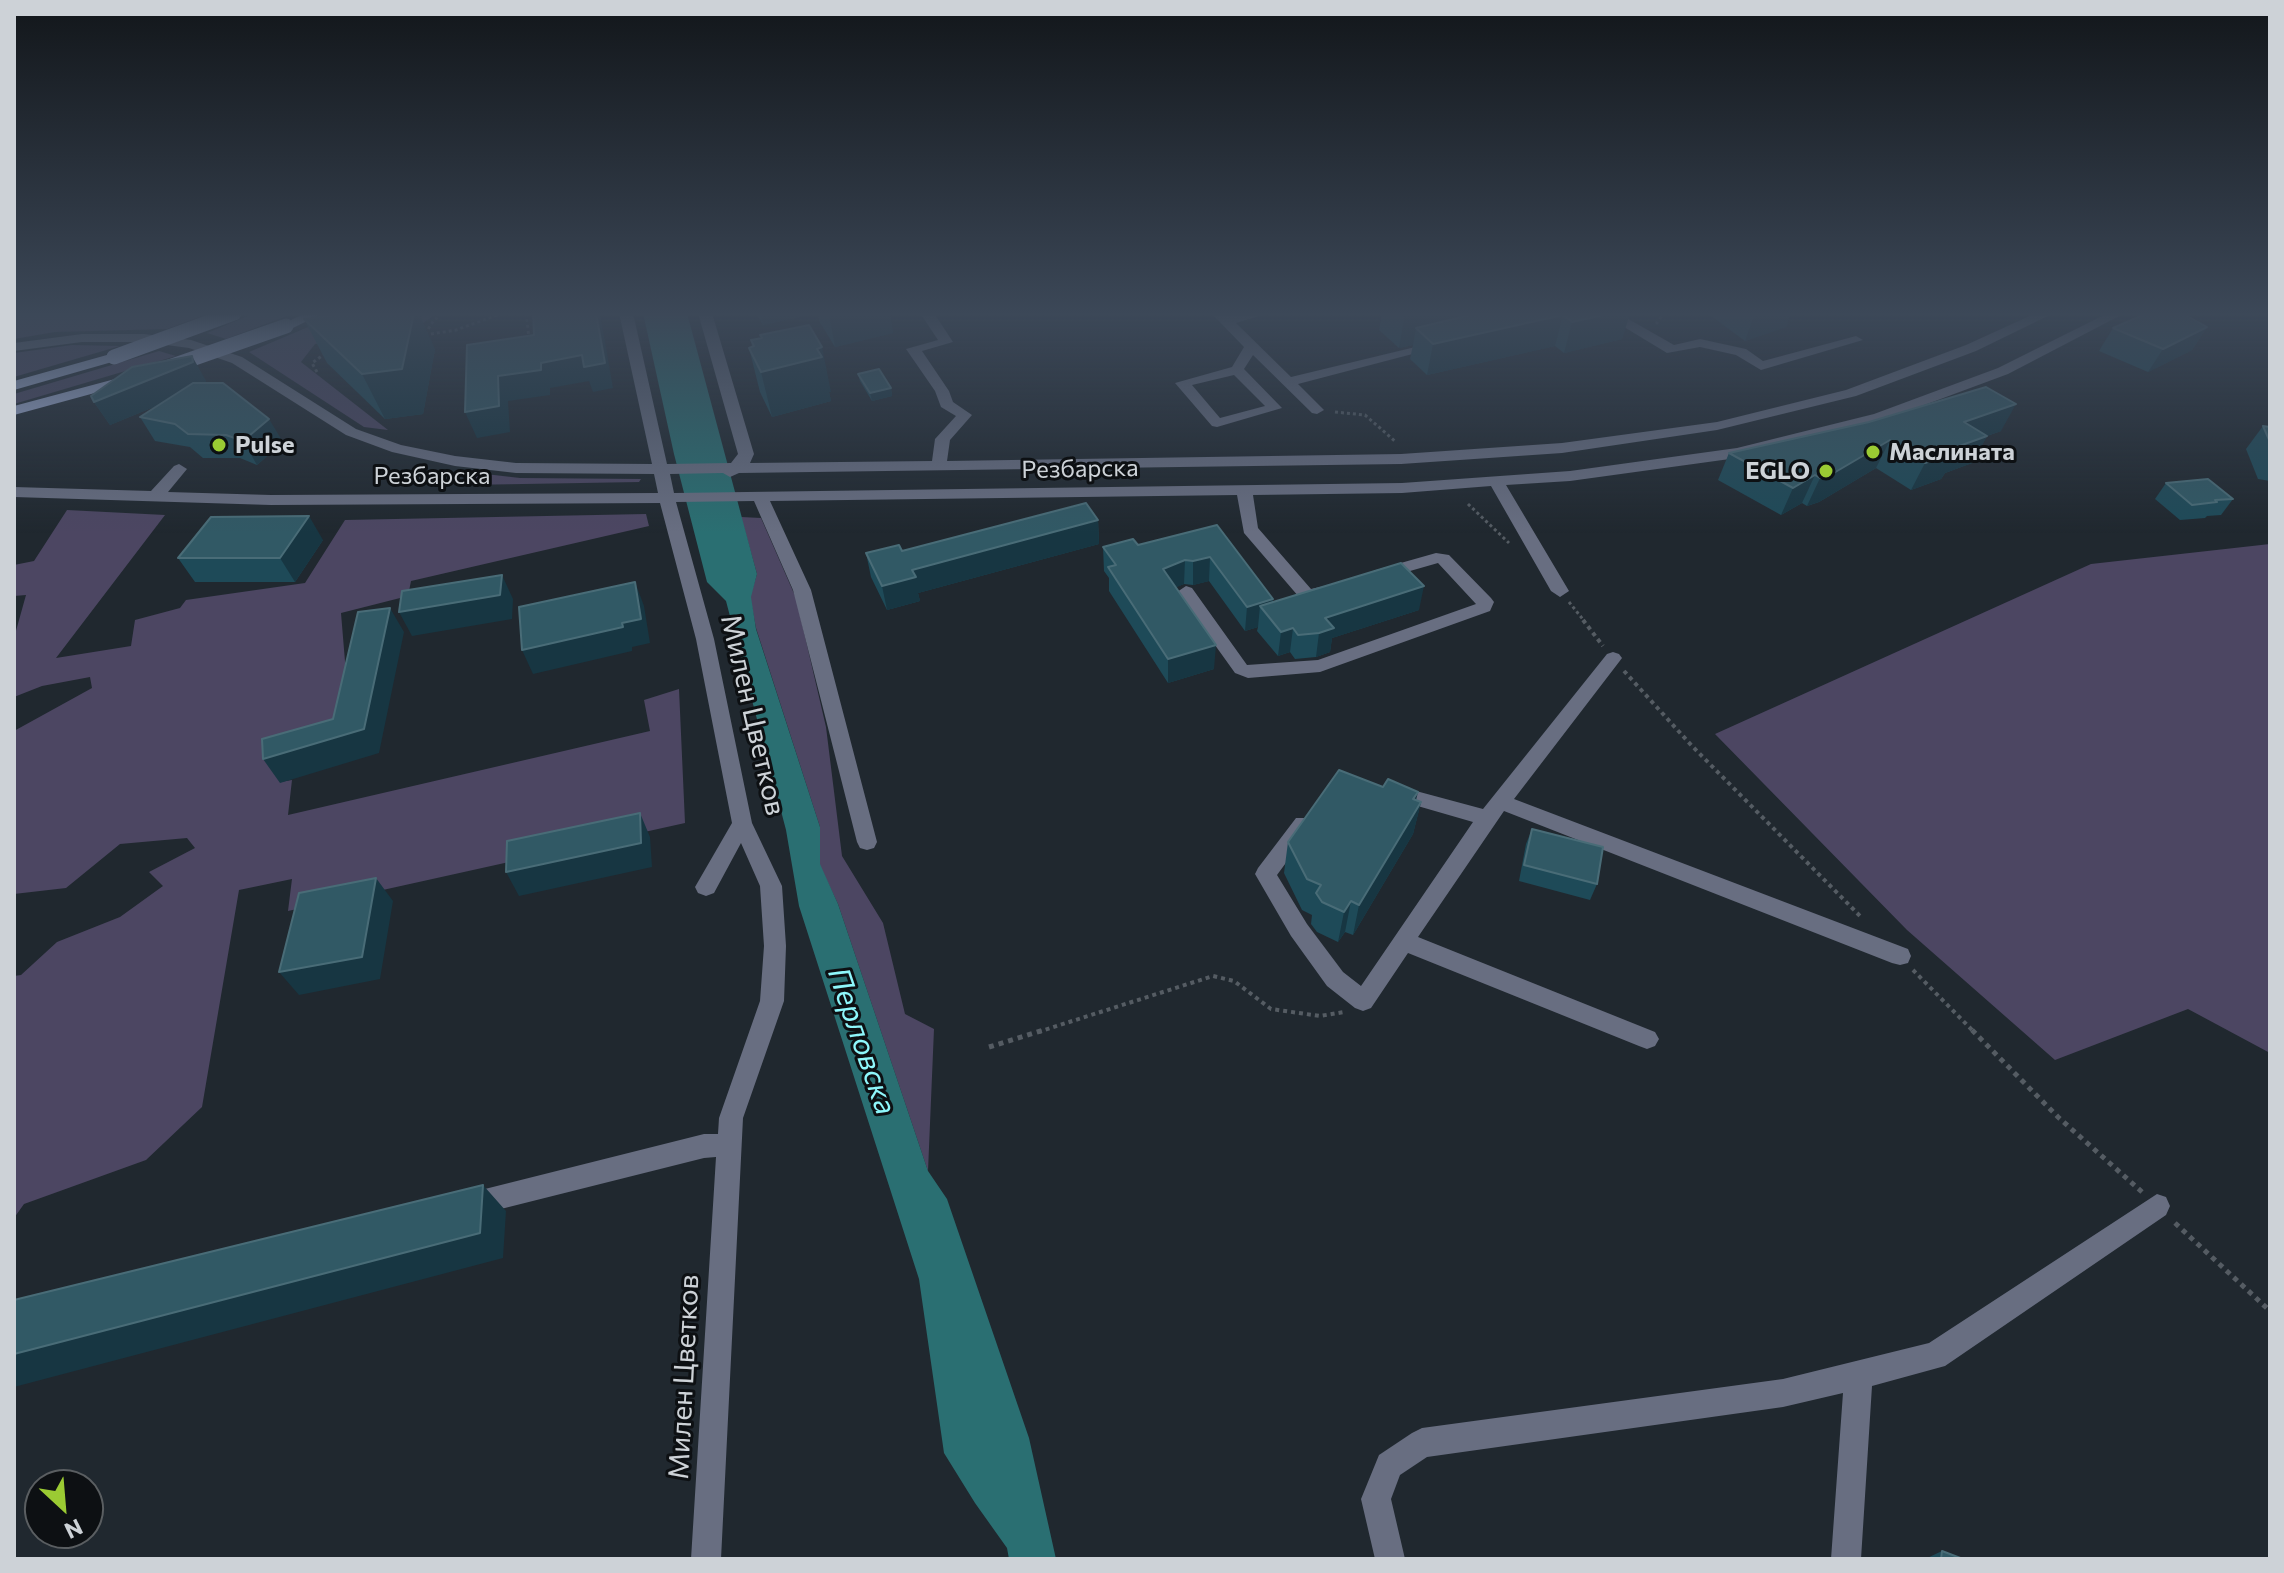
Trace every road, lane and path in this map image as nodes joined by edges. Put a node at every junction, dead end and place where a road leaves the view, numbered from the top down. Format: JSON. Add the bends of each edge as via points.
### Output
{"nodes":[{"id":1,"x":104,"y":386,"type":"edge"},
{"id":2,"x":277,"y":386,"type":"edge"},
{"id":3,"x":643,"y":386,"type":"edge"},
{"id":4,"x":726,"y":386,"type":"edge"},
{"id":5,"x":939,"y":386,"type":"edge"},
{"id":6,"x":1185,"y":386,"type":"edge"},
{"id":7,"x":1253,"y":386,"type":"edge"},
{"id":8,"x":1293,"y":386,"type":"edge"},
{"id":9,"x":1869,"y":386,"type":"edge"},
{"id":10,"x":1961,"y":386,"type":"edge"},
{"id":11,"x":1317,"y":410,"type":"joint"},
{"id":12,"x":14,"y":411,"type":"edge"},
{"id":13,"x":1401,"y":446,"type":"dead end"},
{"id":14,"x":939,"y":465,"type":"junction"},
{"id":15,"x":738,"y":467,"type":"junction"},
{"id":16,"x":179,"y":469,"type":"dead end"},
{"id":17,"x":663,"y":469,"type":"junction"},
{"id":18,"x":1496,"y":482,"type":"junction"},
{"id":19,"x":1244,"y":491,"type":"junction"},
{"id":20,"x":14,"y":492,"type":"edge"},
{"id":21,"x":760,"y":496,"type":"junction"},
{"id":22,"x":667,"y":497,"type":"junction"},
{"id":23,"x":688,"y":497,"type":"junction"},
{"id":24,"x":154,"y":498,"type":"junction"},
{"id":25,"x":1560,"y":591,"type":"dead end"},
{"id":26,"x":1186,"y":592,"type":"dead end"},
{"id":27,"x":1613,"y":658,"type":"dead end"},
{"id":28,"x":1369,"y":785,"type":"edge"},
{"id":29,"x":1318,"y":805,"type":"edge"},
{"id":30,"x":1493,"y":810,"type":"junction"},
{"id":31,"x":742,"y":823,"type":"junction"},
{"id":32,"x":867,"y":842,"type":"dead end"},
{"id":33,"x":706,"y":887,"type":"dead end"},
{"id":34,"x":1403,"y":941,"type":"junction"},
{"id":35,"x":1900,"y":956,"type":"dead end"},
{"id":36,"x":1363,"y":1001,"type":"junction"},
{"id":37,"x":1647,"y":1039,"type":"dead end"},
{"id":38,"x":989,"y":1047,"type":"dead end"},
{"id":39,"x":729,"y":1145,"type":"junction"},
{"id":40,"x":2157,"y":1206,"type":"dead end"},
{"id":41,"x":444,"y":1211,"type":"edge"},
{"id":42,"x":1858,"y":1375,"type":"junction"},
{"id":43,"x":704,"y":1558,"type":"edge"},
{"id":44,"x":1390,"y":1559,"type":"edge"},
{"id":45,"x":1846,"y":1559,"type":"edge"}],
"edges":[{"from":1,"to":12,"type":"main road","bridge":true},
{"from":2,"to":17,"type":"street","name":"Резбарска","via":[[351,432],[397,449],[516,468]]},
{"from":3,"to":17,"type":"street","name":"Милен Цветков"},
{"from":4,"to":15,"type":"street","via":[[746,454]]},
{"from":5,"to":14,"type":"street","via":[[946,404],[965,415],[943,439]]},
{"from":6,"to":7,"type":"street","via":[[1217,423],[1275,408]]},
{"from":8,"to":11,"type":"street"},
{"from":9,"to":14,"type":"street","name":"Резбарска","via":[[1717,426],[1562,448],[1401,459]]},
{"from":10,"to":18,"type":"street","name":"Резбарска","via":[[1879,417],[1737,453]]},
{"from":11,"to":13,"type":"path","via":[[1365,415]]},
{"from":14,"to":15,"type":"street","name":"Резбарска"},
{"from":15,"to":17,"type":"street","name":"Резбарска"},
{"from":15,"to":23,"type":"street"},
{"from":16,"to":24,"type":"street"},
{"from":17,"to":22,"type":"street","name":"Милен Цветков"},
{"from":18,"to":19,"type":"street","name":"Резбарска"},
{"from":18,"to":25,"type":"street"},
{"from":19,"to":21,"type":"street","name":"Резбарска"},
{"from":19,"to":26,"type":"street","via":[[1250,529],[1305,593],[1314,595],[1436,558],[1443,559],[1485,602],[1484,607],[1320,666],[1248,672]]},
{"from":20,"to":24,"type":"street","name":"Резбарска"},
{"from":21,"to":23,"type":"street","name":"Резбарска"},
{"from":21,"to":32,"type":"street","via":[[802,590]]},
{"from":22,"to":23,"type":"street","name":"Резбарска"},
{"from":22,"to":24,"type":"street","name":"Резбарска"},
{"from":22,"to":31,"type":"street","name":"Милен Цветков","via":[[705,639]]},
{"from":27,"to":30,"type":"street"},
{"from":28,"to":30,"type":"street"},
{"from":29,"to":36,"type":"street","via":[[1266,874],[1335,979]]},
{"from":30,"to":34,"type":"street"},
{"from":30,"to":35,"type":"street"},
{"from":31,"to":33,"type":"street"},
{"from":31,"to":39,"type":"street","name":"Милен Цветков","via":[[771,886],[775,946],[772,1001],[731,1118]]},
{"from":34,"to":36,"type":"street"},
{"from":34,"to":37,"type":"street"},
{"from":36,"to":38,"type":"path","via":[[1347,1012],[1320,1016],[1271,1009],[1234,981],[1213,976]]},
{"from":39,"to":41,"type":"street","via":[[704,1146]]},
{"from":39,"to":43,"type":"street","name":"Милен Цветков"},
{"from":40,"to":42,"type":"street","via":[[1935,1356]]},
{"from":42,"to":44,"type":"street","via":[[1783,1393],[1422,1443],[1389,1465],[1376,1499]]},
{"from":42,"to":45,"type":"street"}]}
